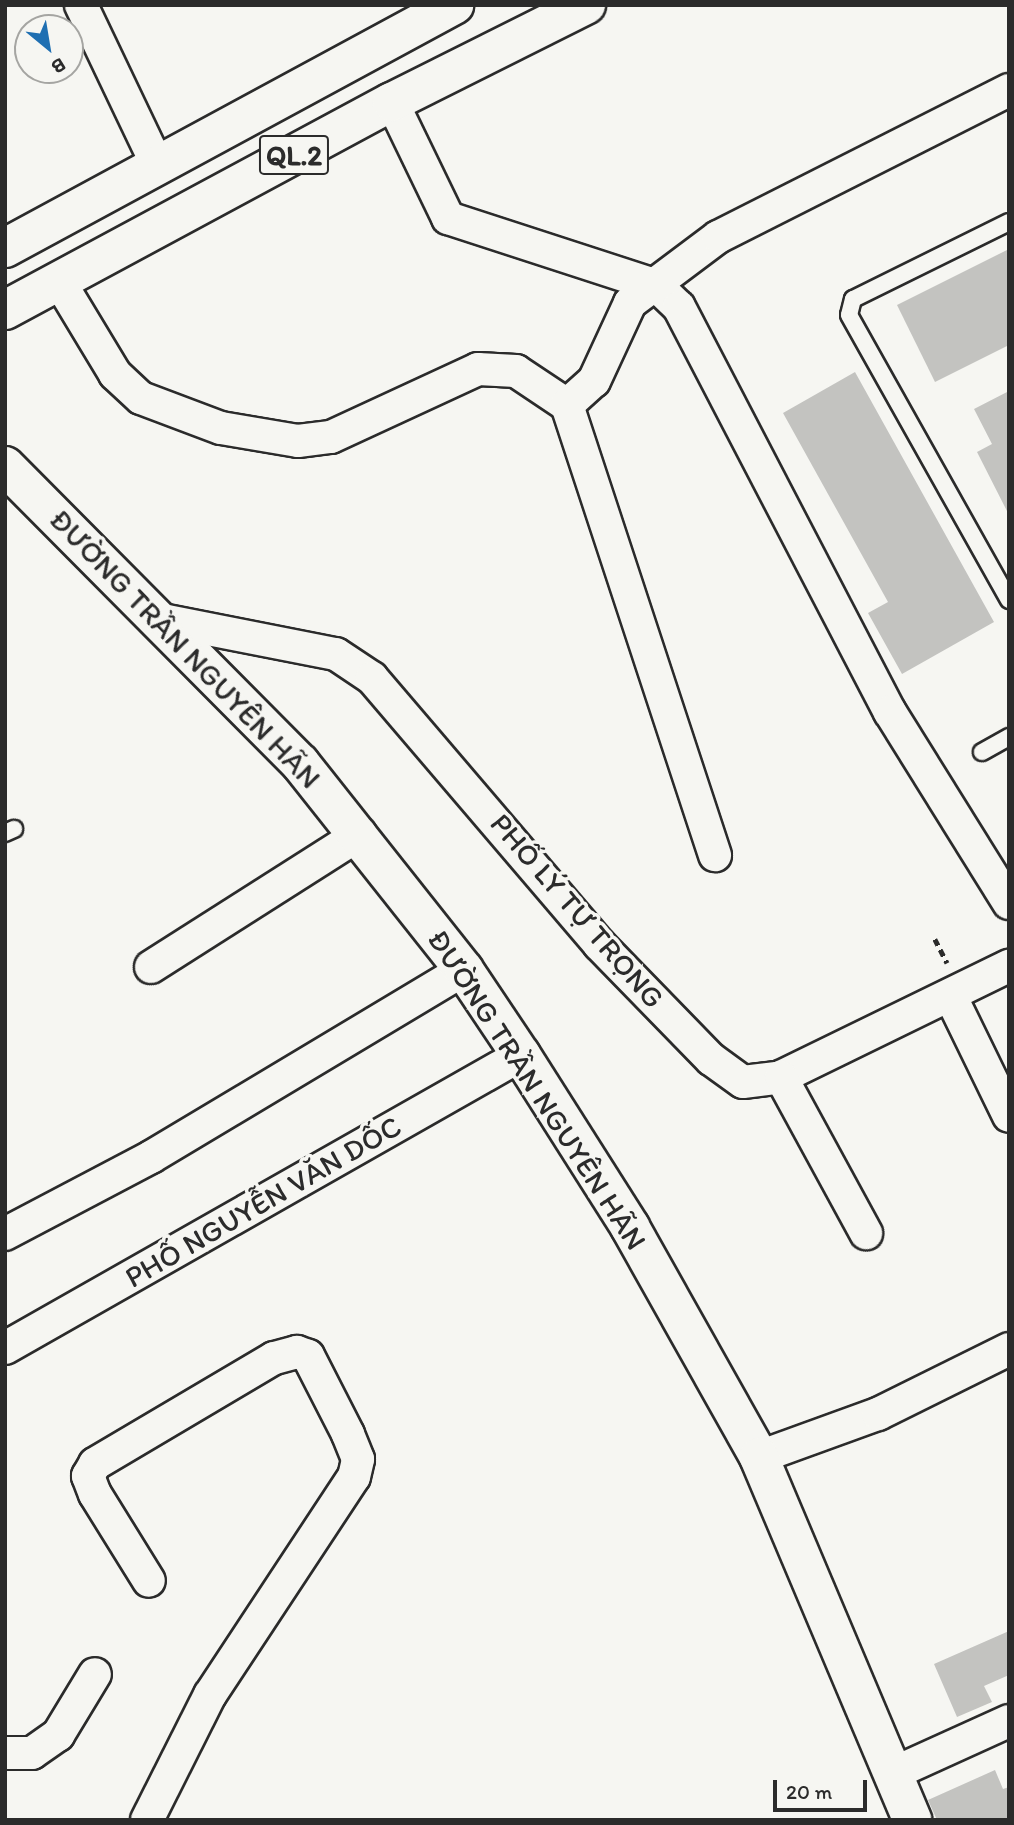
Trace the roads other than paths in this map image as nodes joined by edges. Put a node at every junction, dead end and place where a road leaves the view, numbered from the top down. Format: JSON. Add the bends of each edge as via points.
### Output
{"nodes":[{"id":1,"x":81,"y":5,"type":"edge"},
{"id":2,"x":454,"y":5,"type":"edge"},
{"id":3,"x":586,"y":5,"type":"edge"},
{"id":4,"x":1009,"y":90,"type":"edge"},
{"id":5,"x":393,"y":102,"type":"junction"},
{"id":6,"x":157,"y":164,"type":"junction"},
{"id":7,"x":1009,"y":222,"type":"edge"},
{"id":8,"x":5,"y":248,"type":"edge"},
{"id":9,"x":60,"y":281,"type":"junction"},
{"id":10,"x":657,"y":286,"type":"junction"},
{"id":11,"x":5,"y":310,"type":"edge"},
{"id":12,"x":567,"y":405,"type":"junction"},
{"id":13,"x":5,"y":466,"type":"edge"},
{"id":14,"x":1009,"y":600,"type":"edge"},
{"id":15,"x":162,"y":620,"type":"junction"},
{"id":16,"x":1009,"y":737,"type":"edge"},
{"id":17,"x":982,"y":752,"type":"dead end"},
{"id":18,"x":360,"y":834,"type":"junction"},
{"id":19,"x":715,"y":855,"type":"dead end"},
{"id":20,"x":1009,"y":903,"type":"edge"},
{"id":21,"x":1009,"y":966,"type":"edge"},
{"id":22,"x":151,"y":967,"type":"dead end"},
{"id":23,"x":464,"y":970,"type":"junction"},
{"id":24,"x":951,"y":997,"type":"junction"},
{"id":25,"x":521,"y":1055,"type":"junction"},
{"id":26,"x":781,"y":1077,"type":"junction"},
{"id":27,"x":1009,"y":1116,"type":"edge"},
{"id":28,"x":866,"y":1233,"type":"dead end"},
{"id":29,"x":5,"y":1234,"type":"edge"},
{"id":30,"x":5,"y":1348,"type":"edge"},
{"id":31,"x":1009,"y":1349,"type":"edge"},
{"id":32,"x":759,"y":1457,"type":"junction"},
{"id":33,"x":149,"y":1581,"type":"dead end"},
{"id":34,"x":95,"y":1674,"type":"dead end"},
{"id":35,"x":1009,"y":1721,"type":"edge"},
{"id":36,"x":5,"y":1753,"type":"edge"},
{"id":37,"x":892,"y":1774,"type":"junction"},
{"id":38,"x":147,"y":1820,"type":"edge"},
{"id":39,"x":912,"y":1820,"type":"edge"}],
"edges":[{"from":1,"to":6,"type":"street"},
{"from":2,"to":6,"type":"street","number":"QL.2"},
{"from":3,"to":5,"type":"street","number":"QL.2"},
{"from":4,"to":10,"type":"street","via":[[718,237]]},
{"from":5,"to":9,"type":"street","number":"QL.2"},
{"from":5,"to":10,"type":"street","via":[[448,218]]},
{"from":6,"to":8,"type":"street","number":"QL.2"},
{"from":7,"to":14,"type":"lane","via":[[853,299],[849,314]]},
{"from":9,"to":11,"type":"street","number":"QL.2"},
{"from":9,"to":12,"type":"street","via":[[115,374],[141,398],[221,428],[298,441],[331,437],[478,369],[516,371]]},
{"from":10,"to":12,"type":"street","via":[[630,303],[594,381]]},
{"from":10,"to":20,"type":"street","via":[[694,330],[890,712]]},
{"from":12,"to":19,"type":"street"},
{"from":13,"to":15,"type":"street","name":"ĐƯỜNG TRẦN NGUYÊN HÃN"},
{"from":15,"to":18,"type":"street","name":"ĐƯỜNG TRẦN NGUYÊN HÃN","via":[[239,697]]},
{"from":15,"to":26,"type":"street","name":"PHỐ LÝ TỰ TRỌNG","via":[[336,654],[372,678],[599,944],[711,1059],[743,1082]]},
{"from":16,"to":17,"type":"lane"},
{"from":18,"to":22,"type":"street"},
{"from":18,"to":23,"type":"street","name":"ĐƯỜNG TRẦN NGUYÊN HÃN"},
{"from":21,"to":24,"type":"street","name":"PHỐ LÝ TỰ TRỌNG"},
{"from":23,"to":25,"type":"street","name":"ĐƯỜNG TRẦN NGUYÊN HÃN"},
{"from":23,"to":29,"type":"street","via":[[151,1157]]},
{"from":24,"to":26,"type":"street","name":"PHỐ LÝ TỰ TRỌNG"},
{"from":24,"to":27,"type":"street"},
{"from":25,"to":30,"type":"street","name":"PHỐ NGUYỄN VĂN DỐC"},
{"from":25,"to":32,"type":"street","name":"ĐƯỜNG TRẦN NGUYÊN HÃN","via":[[630,1227]]},
{"from":26,"to":28,"type":"street"},
{"from":31,"to":32,"type":"street","via":[[878,1414]]},
{"from":32,"to":37,"type":"street","name":"ĐƯỜNG TRẦN NGUYÊN HÃN"},
{"from":33,"to":38,"type":"street","via":[[95,1494],[88,1476],[95,1464],[274,1358],[297,1352],[308,1356],[358,1459],[354,1478],[211,1695]]},
{"from":34,"to":36,"type":"street","via":[[58,1735],[32,1754]]},
{"from":35,"to":37,"type":"street"},
{"from":37,"to":39,"type":"street","name":"ĐƯỜNG TRẦN NGUYÊN HÃN"}]}
